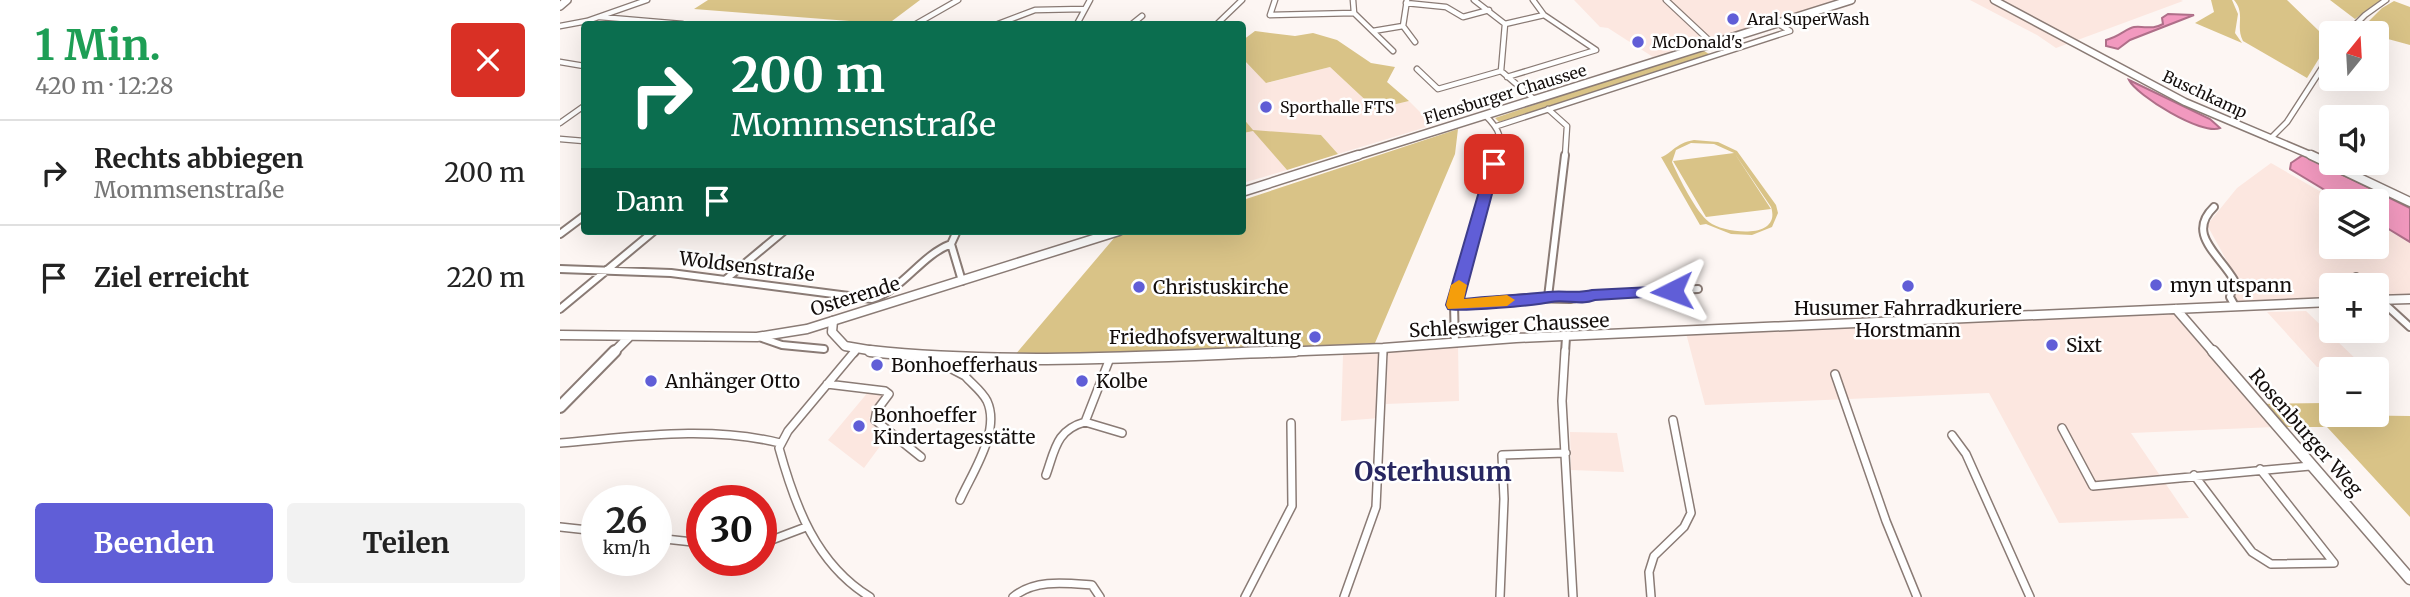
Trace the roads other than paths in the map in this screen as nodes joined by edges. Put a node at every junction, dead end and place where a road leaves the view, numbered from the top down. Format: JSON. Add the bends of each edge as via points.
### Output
{"nodes":[{"id":1,"x":567,"y":0,"type":"edge"},
{"id":2,"x":647,"y":0,"type":"edge"},
{"id":3,"x":958,"y":0,"type":"edge"},
{"id":4,"x":1090,"y":0,"type":"edge"},
{"id":5,"x":1242,"y":0,"type":"edge"},
{"id":6,"x":1275,"y":0,"type":"edge"},
{"id":7,"x":1353,"y":0,"type":"edge"},
{"id":8,"x":1474,"y":0,"type":"edge"},
{"id":9,"x":1533,"y":0,"type":"edge"},
{"id":10,"x":1666,"y":0,"type":"edge"},
{"id":11,"x":1852,"y":0,"type":"edge"},
{"id":12,"x":1994,"y":0,"type":"edge"},
{"id":13,"x":2386,"y":0,"type":"edge"},
{"id":14,"x":1406,"y":2,"type":"edge"},
{"id":15,"x":560,"y":6,"type":"edge"},
{"id":16,"x":1084,"y":9,"type":"junction"},
{"id":17,"x":1489,"y":10,"type":"junction"},
{"id":18,"x":1354,"y":13,"type":"junction"},
{"id":19,"x":1544,"y":15,"type":"junction"},
{"id":20,"x":1142,"y":16,"type":"dead end"},
{"id":21,"x":597,"y":17,"type":"junction"},
{"id":22,"x":646,"y":21,"type":"edge"},
{"id":23,"x":921,"y":21,"type":"edge"},
{"id":24,"x":1004,"y":21,"type":"edge"},
{"id":25,"x":1078,"y":21,"type":"edge"},
{"id":26,"x":1136,"y":21,"type":"edge"},
{"id":27,"x":1220,"y":21,"type":"edge"},
{"id":28,"x":2358,"y":21,"type":"edge"},
{"id":29,"x":1777,"y":23,"type":"junction"},
{"id":30,"x":1505,"y":24,"type":"junction"},
{"id":31,"x":560,"y":26,"type":"edge"},
{"id":32,"x":1404,"y":26,"type":"junction"},
{"id":33,"x":1373,"y":31,"type":"junction"},
{"id":34,"x":1415,"y":42,"type":"dead end"},
{"id":35,"x":1713,"y":44,"type":"junction"},
{"id":36,"x":1393,"y":51,"type":"dead end"},
{"id":37,"x":560,"y":62,"type":"edge"},
{"id":38,"x":581,"y":66,"type":"edge"},
{"id":39,"x":1417,"y":69,"type":"dead end"},
{"id":40,"x":1502,"y":71,"type":"junction"},
{"id":41,"x":2319,"y":73,"type":"edge"},
{"id":42,"x":1507,"y":78,"type":"junction"},
{"id":43,"x":1535,"y":100,"type":"junction"},
{"id":44,"x":581,"y":108,"type":"edge"},
{"id":45,"x":1548,"y":109,"type":"junction"},
{"id":46,"x":1485,"y":116,"type":"junction"},
{"id":47,"x":560,"y":122,"type":"edge"},
{"id":48,"x":1497,"y":126,"type":"junction"},
{"id":49,"x":560,"y":139,"type":"edge"},
{"id":50,"x":2270,"y":139,"type":"junction"},
{"id":51,"x":581,"y":141,"type":"edge"},
{"id":52,"x":1246,"y":191,"type":"edge"},
{"id":53,"x":2410,"y":202,"type":"edge"},
{"id":54,"x":2214,"y":208,"type":"dead end"},
{"id":55,"x":581,"y":218,"type":"edge"},
{"id":56,"x":560,"y":234,"type":"edge"},
{"id":57,"x":649,"y":235,"type":"edge"},
{"id":58,"x":779,"y":235,"type":"edge"},
{"id":59,"x":955,"y":235,"type":"edge"},
{"id":60,"x":1106,"y":235,"type":"edge"},
{"id":61,"x":951,"y":244,"type":"junction"},
{"id":62,"x":560,"y":269,"type":"edge"},
{"id":63,"x":604,"y":270,"type":"junction"},
{"id":64,"x":725,"y":280,"type":"junction"},
{"id":65,"x":962,"y":281,"type":"junction"},
{"id":66,"x":1698,"y":289,"type":"dead end"},
{"id":67,"x":1548,"y":297,"type":"junction"},
{"id":68,"x":2389,"y":299,"type":"edge"},
{"id":69,"x":2410,"y":299,"type":"edge"},
{"id":70,"x":2319,"y":302,"type":"edge"},
{"id":71,"x":1454,"y":305,"type":"junction"},
{"id":72,"x":2235,"y":306,"type":"junction"},
{"id":73,"x":560,"y":309,"type":"edge"},
{"id":74,"x":2176,"y":309,"type":"junction"},
{"id":75,"x":2389,"y":309,"type":"edge"},
{"id":76,"x":833,"y":321,"type":"junction"},
{"id":77,"x":2410,"y":327,"type":"edge"},
{"id":78,"x":560,"y":335,"type":"edge"},
{"id":79,"x":630,"y":335,"type":"junction"},
{"id":80,"x":757,"y":337,"type":"junction"},
{"id":81,"x":1566,"y":337,"type":"junction"},
{"id":82,"x":1455,"y":344,"type":"junction"},
{"id":83,"x":1383,"y":348,"type":"junction"},
{"id":84,"x":824,"y":349,"type":"dead end"},
{"id":85,"x":857,"y":349,"type":"junction"},
{"id":86,"x":927,"y":356,"type":"junction"},
{"id":87,"x":973,"y":358,"type":"junction"},
{"id":88,"x":1110,"y":358,"type":"junction"},
{"id":89,"x":1835,"y":374,"type":"dead end"},
{"id":90,"x":965,"y":376,"type":"junction"},
{"id":91,"x":827,"y":384,"type":"junction"},
{"id":92,"x":560,"y":407,"type":"edge"},
{"id":93,"x":1673,"y":420,"type":"dead end"},
{"id":94,"x":1085,"y":422,"type":"junction"},
{"id":95,"x":1291,"y":423,"type":"dead end"},
{"id":96,"x":2062,"y":428,"type":"dead end"},
{"id":97,"x":1122,"y":433,"type":"dead end"},
{"id":98,"x":1952,"y":435,"type":"dead end"},
{"id":99,"x":560,"y":443,"type":"edge"},
{"id":100,"x":780,"y":443,"type":"junction"},
{"id":101,"x":1566,"y":453,"type":"junction"},
{"id":102,"x":921,"y":457,"type":"dead end"},
{"id":103,"x":2311,"y":466,"type":"junction"},
{"id":104,"x":2260,"y":469,"type":"junction"},
{"id":105,"x":1046,"y":475,"type":"dead end"},
{"id":106,"x":2194,"y":475,"type":"junction"},
{"id":107,"x":960,"y":500,"type":"dead end"},
{"id":108,"x":560,"y":527,"type":"edge"},
{"id":109,"x":806,"y":527,"type":"junction"},
{"id":110,"x":581,"y":529,"type":"edge"},
{"id":111,"x":777,"y":538,"type":"edge"},
{"id":112,"x":2410,"y":579,"type":"edge"},
{"id":113,"x":870,"y":597,"type":"edge"},
{"id":114,"x":1013,"y":597,"type":"edge"},
{"id":115,"x":1100,"y":597,"type":"edge"},
{"id":116,"x":1245,"y":597,"type":"edge"},
{"id":117,"x":1344,"y":597,"type":"edge"},
{"id":118,"x":1500,"y":597,"type":"edge"},
{"id":119,"x":1573,"y":597,"type":"edge"},
{"id":120,"x":1651,"y":597,"type":"edge"},
{"id":121,"x":1917,"y":597,"type":"edge"},
{"id":122,"x":2030,"y":597,"type":"edge"}],
"edges":[{"from":1,"to":15,"type":"main road"},
{"from":2,"to":21,"type":"street"},
{"from":3,"to":23,"type":"street"},
{"from":4,"to":16,"type":"street"},
{"from":5,"to":27,"type":"street"},
{"from":6,"to":18,"type":"street","via":[[1270,15]]},
{"from":7,"to":18,"type":"street"},
{"from":8,"to":17,"type":"street"},
{"from":9,"to":19,"type":"street"},
{"from":10,"to":35,"type":"street"},
{"from":11,"to":29,"type":"main road","name":"Flensburger Chaussee"},
{"from":12,"to":50,"type":"street","name":"Buschkamp","via":[[2138,78]]},
{"from":13,"to":28,"type":"street"},
{"from":14,"to":17,"type":"street","via":[[1446,6],[1462,17]]},
{"from":14,"to":32,"type":"street"},
{"from":16,"to":24,"type":"street","via":[[1035,10]]},
{"from":16,"to":25,"type":"street"},
{"from":17,"to":30,"type":"street"},
{"from":18,"to":33,"type":"street"},
{"from":19,"to":30,"type":"street"},
{"from":19,"to":42,"type":"street","via":[[1595,50]]},
{"from":20,"to":26,"type":"street"},
{"from":21,"to":22,"type":"street"},
{"from":21,"to":31,"type":"street"},
{"from":29,"to":35,"type":"main road","name":"Flensburger Chaussee"},
{"from":29,"to":45,"type":"street","name":"Flensburger Chaussee","via":[[1790,31]]},
{"from":30,"to":40,"type":"street"},
{"from":32,"to":33,"type":"street"},
{"from":32,"to":34,"type":"street"},
{"from":33,"to":36,"type":"street"},
{"from":35,"to":43,"type":"main road","name":"Flensburger Chaussee"},
{"from":37,"to":38,"type":"street"},
{"from":39,"to":40,"type":"street","via":[[1438,89]]},
{"from":40,"to":42,"type":"street"},
{"from":41,"to":50,"type":"street","via":[[2287,122]]},
{"from":42,"to":43,"type":"street"},
{"from":43,"to":46,"type":"main road","name":"Flensburger Chaussee"},
{"from":44,"to":47,"type":"street"},
{"from":45,"to":48,"type":"street","name":"Flensburger Chaussee"},
{"from":45,"to":67,"type":"street","via":[[1567,132]]},
{"from":46,"to":48,"type":"street"},
{"from":46,"to":52,"type":"main road","name":"Flensburger Chaussee"},
{"from":48,"to":71,"type":"street","via":[[1502,136]]},
{"from":49,"to":51,"type":"street"},
{"from":50,"to":53,"type":"street","name":"Buschkamp"},
{"from":54,"to":72,"type":"street","via":[[2201,226],[2234,280],[2230,297]]},
{"from":55,"to":56,"type":"street"},
{"from":57,"to":63,"type":"street"},
{"from":58,"to":64,"type":"street"},
{"from":59,"to":61,"type":"street"},
{"from":60,"to":65,"type":"main road"},
{"from":61,"to":64,"type":"street","name":"Woldsenstraße","via":[[938,247],[876,298]]},
{"from":61,"to":65,"type":"street"},
{"from":62,"to":63,"type":"street","name":"Woldsenstraße"},
{"from":63,"to":64,"type":"street","name":"Woldsenstraße","via":[[671,272]]},
{"from":63,"to":73,"type":"street"},
{"from":65,"to":76,"type":"main road","name":"Osterende"},
{"from":66,"to":67,"type":"street"},
{"from":67,"to":71,"type":"street"},
{"from":68,"to":69,"type":"street"},
{"from":70,"to":72,"type":"street","name":"Schleswiger Chaussee"},
{"from":71,"to":82,"type":"street"},
{"from":72,"to":74,"type":"street","name":"Schleswiger Chaussee"},
{"from":74,"to":81,"type":"street","name":"Schleswiger Chaussee"},
{"from":74,"to":103,"type":"street","name":"Rosenburger Weg"},
{"from":75,"to":77,"type":"street"},
{"from":76,"to":80,"type":"main road","name":"Osterende"},
{"from":76,"to":85,"type":"street","via":[[837,340]]},
{"from":78,"to":79,"type":"main road","name":"Osterende"},
{"from":79,"to":80,"type":"main road","name":"Osterende"},
{"from":79,"to":92,"type":"main road"},
{"from":80,"to":84,"type":"street","name":"Osterende"},
{"from":81,"to":82,"type":"street","name":"Schleswiger Chaussee"},
{"from":81,"to":101,"type":"street","via":[[1562,401]]},
{"from":82,"to":83,"type":"street","name":"Schleswiger Chaussee"},
{"from":83,"to":88,"type":"street","name":"Schleswiger Chaussee"},
{"from":83,"to":117,"type":"street","via":[[1376,507]]},
{"from":85,"to":86,"type":"street","name":"Schleswiger Chaussee"},
{"from":85,"to":91,"type":"street"},
{"from":86,"to":87,"type":"street","name":"Schleswiger Chaussee"},
{"from":86,"to":90,"type":"street"},
{"from":87,"to":88,"type":"street","name":"Schleswiger Chaussee"},
{"from":87,"to":90,"type":"street"},
{"from":88,"to":94,"type":"street"},
{"from":89,"to":121,"type":"street"},
{"from":90,"to":107,"type":"street","via":[[986,398],[992,415],[986,442]]},
{"from":91,"to":100,"type":"street"},
{"from":91,"to":102,"type":"street","via":[[889,394],[875,419]]},
{"from":93,"to":120,"type":"street","via":[[1691,513],[1655,554],[1650,565]]},
{"from":94,"to":97,"type":"street"},
{"from":94,"to":105,"type":"street","via":[[1062,431]]},
{"from":95,"to":116,"type":"street","via":[[1292,506]]},
{"from":96,"to":106,"type":"street","via":[[2093,486]]},
{"from":98,"to":122,"type":"street","via":[[1966,454]]},
{"from":99,"to":100,"type":"street","via":[[715,433]]},
{"from":100,"to":109,"type":"street"},
{"from":101,"to":118,"type":"street","via":[[1502,455]]},
{"from":101,"to":119,"type":"street"},
{"from":103,"to":104,"type":"street"},
{"from":103,"to":112,"type":"street","name":"Rosenburger Weg"},
{"from":104,"to":106,"type":"street"},
{"from":104,"to":106,"type":"street","via":[[2334,563],[2271,564],[2252,552]]},
{"from":108,"to":110,"type":"street"},
{"from":109,"to":111,"type":"street"},
{"from":109,"to":113,"type":"street","via":[[835,572]]},
{"from":114,"to":115,"type":"street","via":[[1047,584],[1092,585]]}]}
